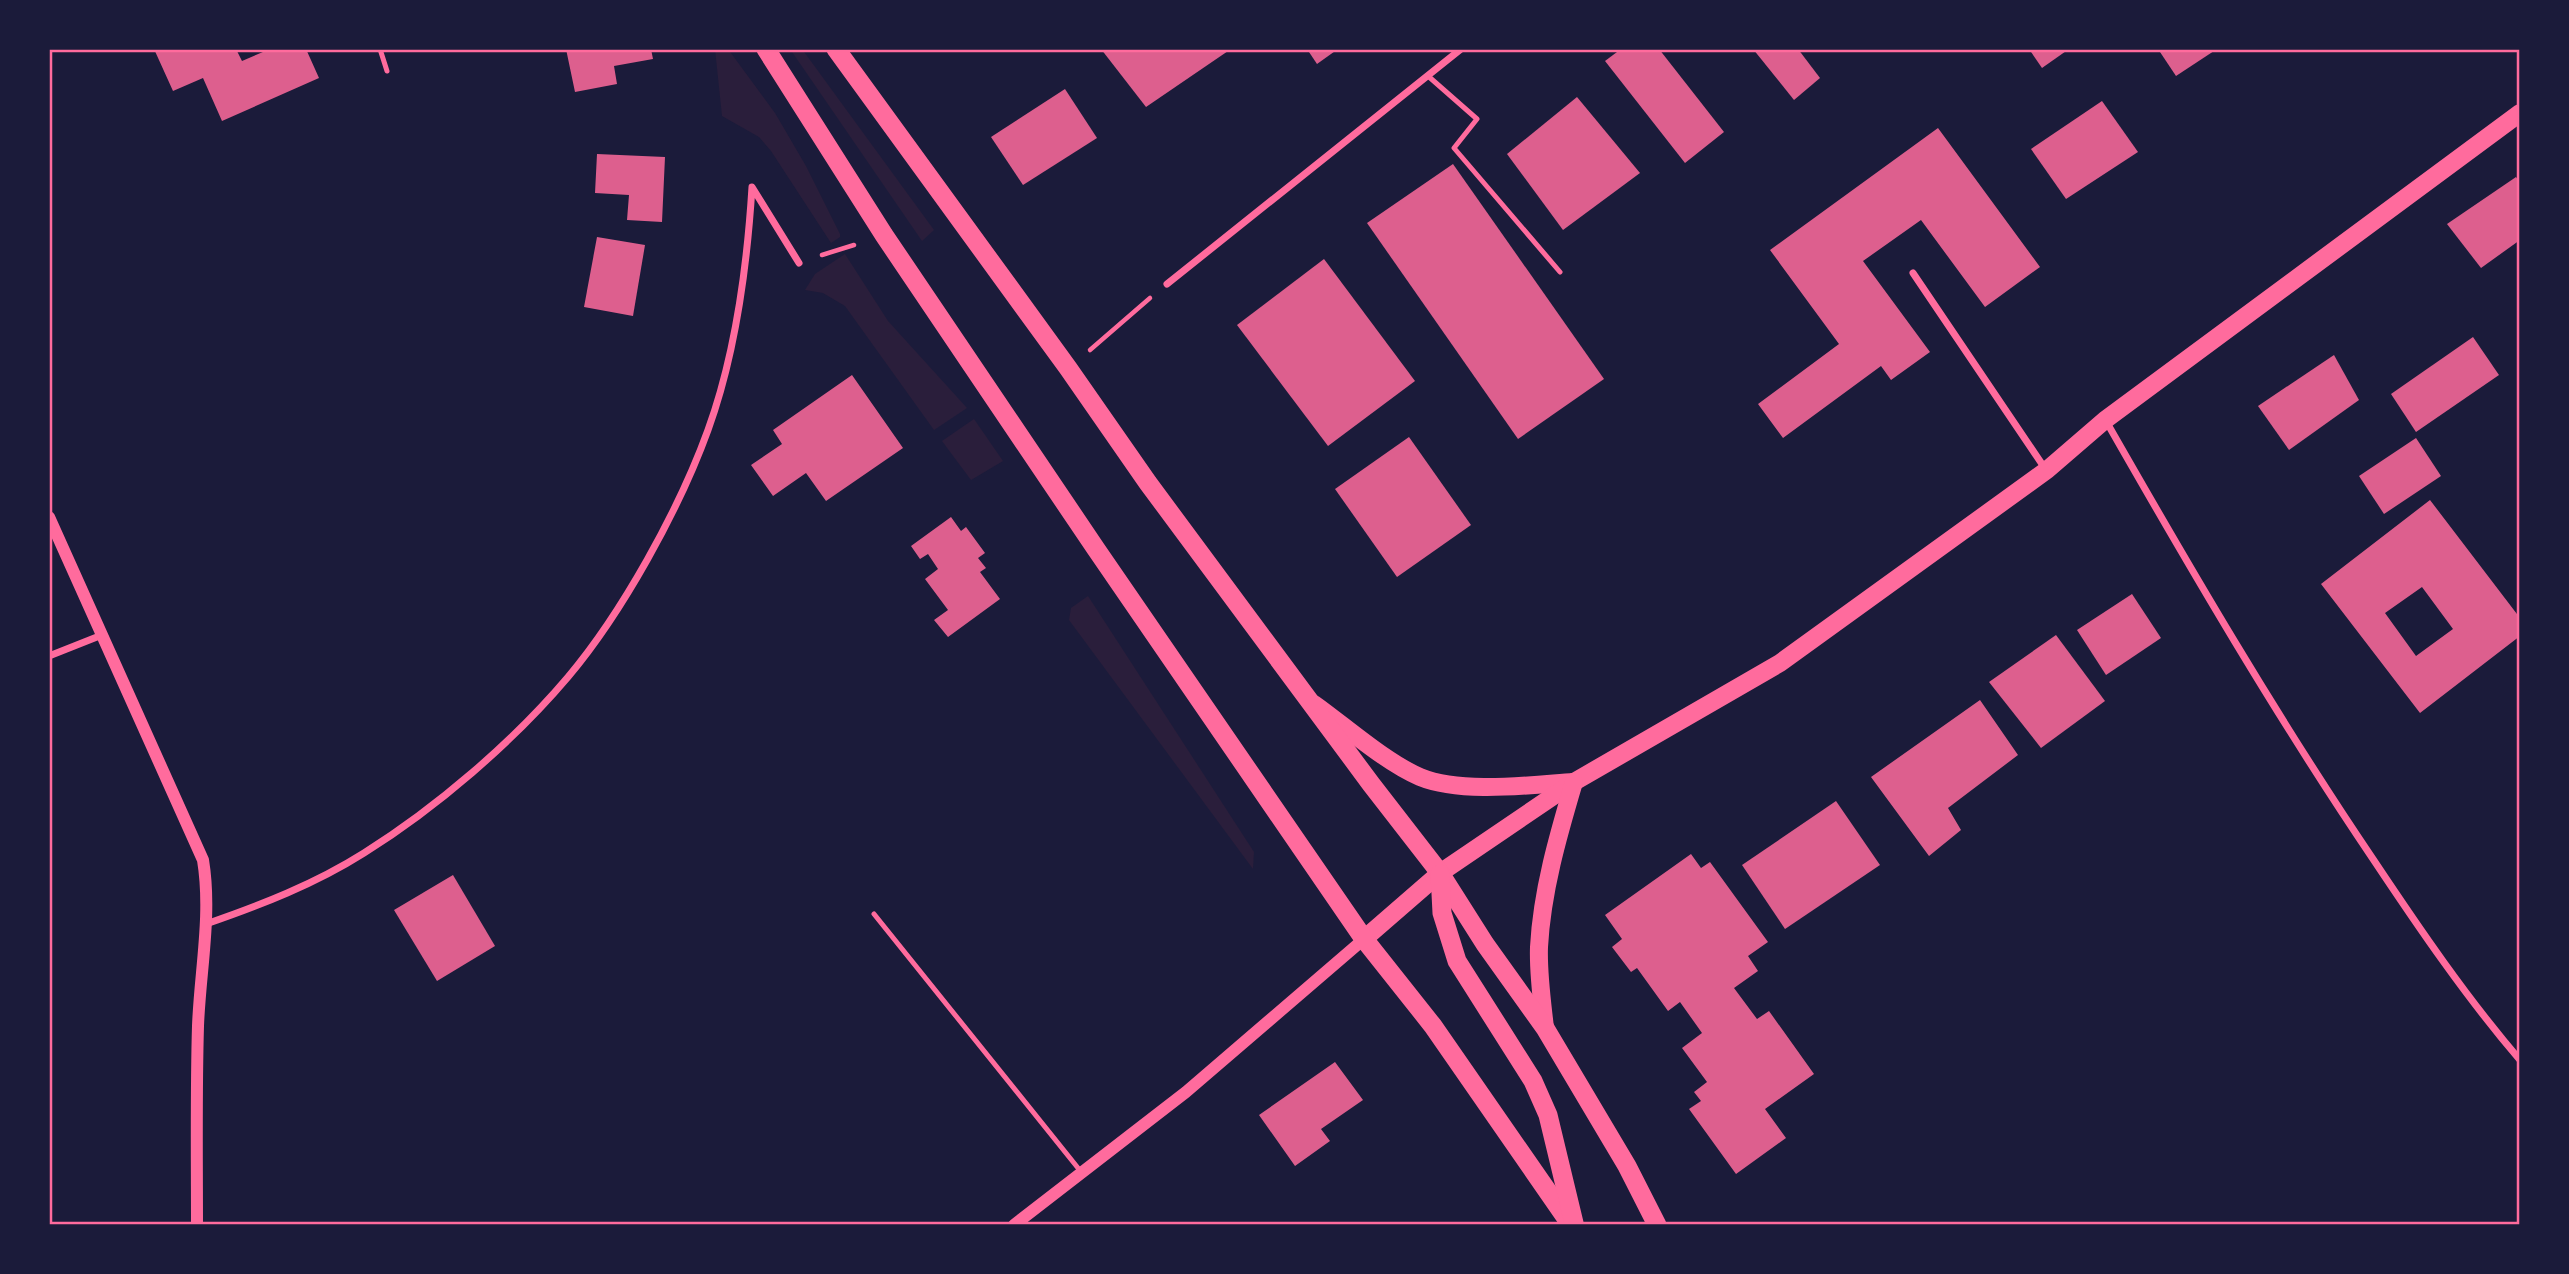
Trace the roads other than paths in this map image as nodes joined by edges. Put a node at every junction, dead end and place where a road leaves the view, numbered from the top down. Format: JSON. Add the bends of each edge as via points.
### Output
{"nodes":[{"id":1,"x":380,"y":49,"type":"edge"},
{"id":2,"x":766,"y":49,"type":"edge"},
{"id":3,"x":836,"y":49,"type":"edge"},
{"id":4,"x":1461,"y":49,"type":"edge"},
{"id":5,"x":387,"y":71,"type":"dead end"},
{"id":6,"x":1428,"y":76,"type":"junction"},
{"id":7,"x":2520,"y":113,"type":"edge"},
{"id":8,"x":799,"y":263,"type":"road end"},
{"id":9,"x":1560,"y":272,"type":"dead end"},
{"id":10,"x":1913,"y":273,"type":"dead end"},
{"id":11,"x":1167,"y":284,"type":"road end"},
{"id":12,"x":2105,"y":421,"type":"junction"},
{"id":13,"x":2047,"y":470,"type":"junction"},
{"id":14,"x":49,"y":517,"type":"edge"},
{"id":15,"x":103,"y":635,"type":"junction"},
{"id":16,"x":49,"y":656,"type":"edge"},
{"id":17,"x":1313,"y":703,"type":"junction"},
{"id":18,"x":1574,"y":782,"type":"junction"},
{"id":19,"x":1440,"y":873,"type":"junction"},
{"id":20,"x":874,"y":914,"type":"dead end"},
{"id":21,"x":206,"y":924,"type":"junction"},
{"id":22,"x":1364,"y":939,"type":"junction"},
{"id":23,"x":1545,"y":1028,"type":"junction"},
{"id":24,"x":2520,"y":1060,"type":"edge"},
{"id":25,"x":1082,"y":1173,"type":"junction"},
{"id":26,"x":197,"y":1225,"type":"edge"},
{"id":27,"x":1014,"y":1225,"type":"edge"},
{"id":28,"x":1573,"y":1225,"type":"edge"},
{"id":29,"x":1657,"y":1225,"type":"edge"}],
"edges":[{"from":1,"to":5,"type":"lane"},
{"from":2,"to":22,"type":"highway","via":[[884,235]]},
{"from":3,"to":17,"type":"highway"},
{"from":4,"to":6,"type":"street"},
{"from":6,"to":9,"type":"lane","via":[[1476,119],[1454,148]]},
{"from":6,"to":11,"type":"street"},
{"from":7,"to":12,"type":"main road"},
{"from":8,"to":21,"type":"street","via":[[752,187],[736,318],[708,430],[644,562],[568,677],[472,773],[364,853],[291,892]]},
{"from":10,"to":13,"type":"street"},
{"from":12,"to":13,"type":"main road"},
{"from":12,"to":24,"type":"street","via":[[2311,767],[2404,906]]},
{"from":13,"to":18,"type":"main road","via":[[1780,663]]},
{"from":14,"to":15,"type":"street"},
{"from":15,"to":16,"type":"street"},
{"from":15,"to":21,"type":"street","via":[[203,860]]},
{"from":17,"to":18,"type":"main road","via":[[1421,777],[1476,786]]},
{"from":17,"to":19,"type":"highway"},
{"from":18,"to":19,"type":"main road"},
{"from":18,"to":23,"type":"main road","via":[[1544,901],[1539,982]]},
{"from":19,"to":22,"type":"main road"},
{"from":19,"to":23,"type":"highway"},
{"from":19,"to":28,"type":"highway","via":[[1442,913],[1457,961],[1533,1081],[1548,1115]]},
{"from":20,"to":25,"type":"lane"},
{"from":21,"to":26,"type":"street","via":[[198,1026]]},
{"from":22,"to":25,"type":"street","via":[[1186,1092]]},
{"from":22,"to":28,"type":"highway","via":[[1433,1026]]},
{"from":23,"to":29,"type":"highway"},
{"from":25,"to":27,"type":"street"}]}
